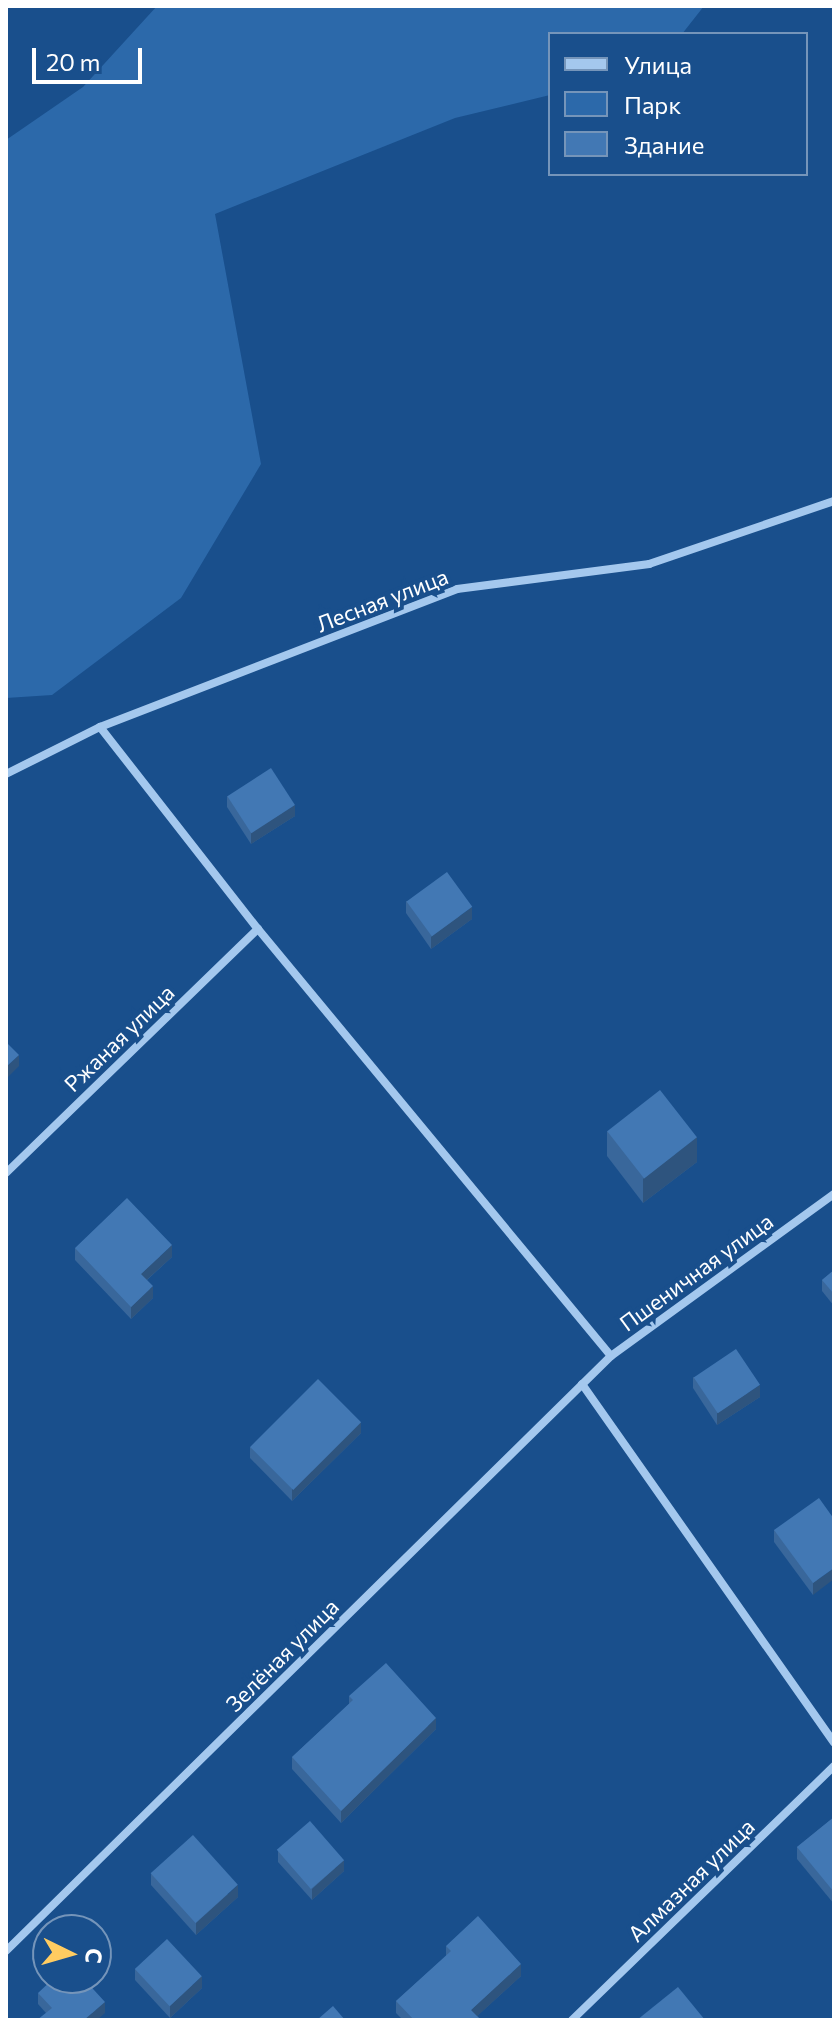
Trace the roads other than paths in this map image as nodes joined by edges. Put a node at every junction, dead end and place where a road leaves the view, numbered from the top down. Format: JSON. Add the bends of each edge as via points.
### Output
{"nodes":[{"id":1,"x":834,"y":501,"type":"edge"},
{"id":2,"x":100,"y":727,"type":"junction"},
{"id":3,"x":6,"y":774,"type":"edge"},
{"id":4,"x":258,"y":929,"type":"junction"},
{"id":5,"x":6,"y":1173,"type":"edge"},
{"id":6,"x":834,"y":1194,"type":"edge"},
{"id":7,"x":611,"y":1356,"type":"junction"},
{"id":8,"x":582,"y":1384,"type":"junction"},
{"id":9,"x":834,"y":1742,"type":"edge"},
{"id":10,"x":834,"y":1766,"type":"edge"},
{"id":11,"x":6,"y":1951,"type":"edge"},
{"id":12,"x":572,"y":2020,"type":"edge"}],
"edges":[{"from":1,"to":2,"type":"street","name":"Лесная улица","via":[[649,564],[457,589]]},
{"from":2,"to":3,"type":"street","name":"Лесная улица"},
{"from":2,"to":4,"type":"street"},
{"from":4,"to":5,"type":"street","name":"Ржаная улица"},
{"from":4,"to":7,"type":"street"},
{"from":6,"to":7,"type":"street","name":"Пшеничная улица"},
{"from":7,"to":8,"type":"street","name":"Пшеничная улица"},
{"from":8,"to":9,"type":"street"},
{"from":8,"to":11,"type":"street","name":"Зелёная улица"},
{"from":10,"to":12,"type":"street","name":"Алмазная улица"}]}
